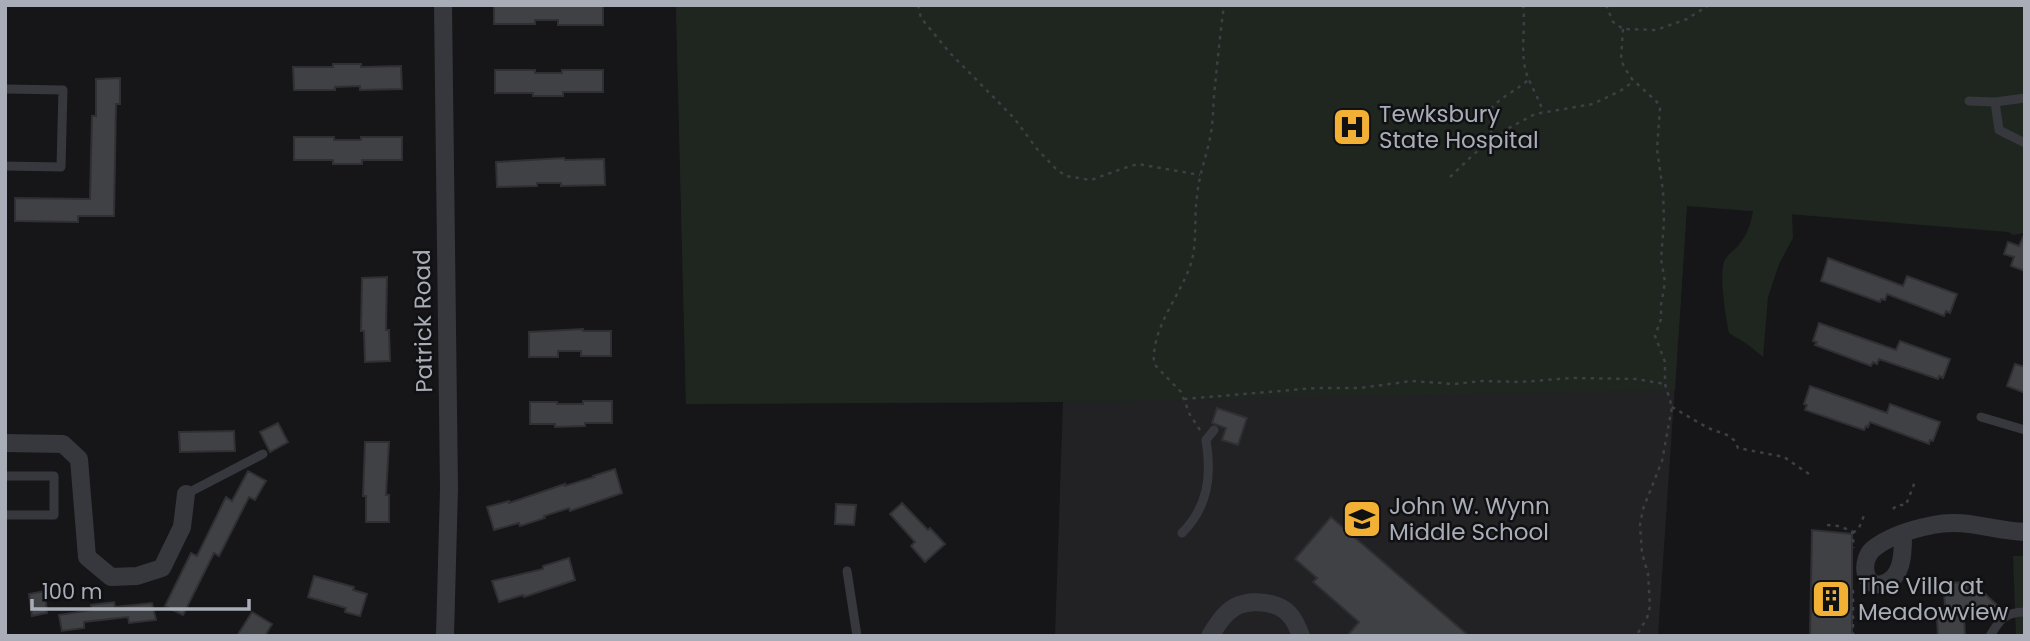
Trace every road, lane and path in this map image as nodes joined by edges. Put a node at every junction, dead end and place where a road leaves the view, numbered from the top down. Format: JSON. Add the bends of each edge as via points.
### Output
{"nodes":[{"id":1,"x":443,"y":5,"type":"edge"},
{"id":2,"x":918,"y":5,"type":"edge"},
{"id":3,"x":1224,"y":5,"type":"edge"},
{"id":4,"x":1523,"y":5,"type":"edge"},
{"id":5,"x":1606,"y":5,"type":"edge"},
{"id":6,"x":1709,"y":5,"type":"edge"},
{"id":7,"x":1623,"y":29,"type":"junction"},
{"id":8,"x":1530,"y":79,"type":"junction"},
{"id":9,"x":1634,"y":81,"type":"junction"},
{"id":10,"x":5,"y":89,"type":"edge"},
{"id":11,"x":2025,"y":98,"type":"edge"},
{"id":12,"x":1969,"y":101,"type":"dead end"},
{"id":13,"x":1994,"y":102,"type":"junction"},
{"id":14,"x":1543,"y":112,"type":"junction"},
{"id":15,"x":1492,"y":142,"type":"junction"},
{"id":16,"x":2025,"y":143,"type":"edge"},
{"id":17,"x":5,"y":166,"type":"edge"},
{"id":18,"x":1200,"y":175,"type":"junction"},
{"id":19,"x":1450,"y":177,"type":"dead end"},
{"id":20,"x":1665,"y":384,"type":"junction"},
{"id":21,"x":1184,"y":399,"type":"junction"},
{"id":22,"x":1672,"y":407,"type":"junction"},
{"id":23,"x":1981,"y":417,"type":"dead end"},
{"id":24,"x":1214,"y":430,"type":"dead end"},
{"id":25,"x":2025,"y":430,"type":"edge"},
{"id":26,"x":1206,"y":440,"type":"junction"},
{"id":27,"x":5,"y":443,"type":"edge"},
{"id":28,"x":263,"y":454,"type":"dead end"},
{"id":29,"x":1809,"y":474,"type":"dead end"},
{"id":30,"x":5,"y":476,"type":"edge"},
{"id":31,"x":1916,"y":479,"type":"dead end"},
{"id":32,"x":186,"y":494,"type":"joint"},
{"id":33,"x":1893,"y":509,"type":"dead end"},
{"id":34,"x":1865,"y":513,"type":"dead end"},
{"id":35,"x":5,"y":515,"type":"edge"},
{"id":36,"x":1828,"y":526,"type":"dead end"},
{"id":37,"x":2025,"y":532,"type":"edge"},
{"id":38,"x":1182,"y":533,"type":"dead end"},
{"id":39,"x":1853,"y":533,"type":"junction"},
{"id":40,"x":1903,"y":533,"type":"dead end"},
{"id":41,"x":1854,"y":538,"type":"dead end"},
{"id":42,"x":847,"y":571,"type":"dead end"},
{"id":43,"x":2025,"y":612,"type":"edge"},
{"id":44,"x":445,"y":636,"type":"edge"},
{"id":45,"x":857,"y":636,"type":"edge"},
{"id":46,"x":1210,"y":636,"type":"edge"},
{"id":47,"x":1301,"y":636,"type":"edge"},
{"id":48,"x":1636,"y":636,"type":"edge"},
{"id":49,"x":1990,"y":636,"type":"edge"}],
"edges":[{"from":1,"to":44,"type":"street","name":"Patrick Road","via":[[449,489]]},
{"from":2,"to":18,"type":"path","via":[[920,18],[950,53],[1066,176],[1091,180],[1138,164]]},
{"from":3,"to":18,"type":"path","via":[[1210,140]]},
{"from":4,"to":8,"type":"path","via":[[1524,59]]},
{"from":5,"to":7,"type":"path","via":[[1612,22]]},
{"from":6,"to":7,"type":"path","via":[[1656,30]]},
{"from":7,"to":9,"type":"path","via":[[1621,59]]},
{"from":8,"to":14,"type":"path"},
{"from":8,"to":15,"type":"path","via":[[1489,111]]},
{"from":9,"to":14,"type":"path","via":[[1593,104]]},
{"from":9,"to":20,"type":"path","via":[[1660,108],[1657,149],[1665,282],[1655,336],[1665,362]]},
{"from":10,"to":17,"type":"lane","via":[[63,90],[61,167]]},
{"from":11,"to":13,"type":"lane"},
{"from":12,"to":13,"type":"lane"},
{"from":13,"to":16,"type":"lane","via":[[1999,130]]},
{"from":14,"to":15,"type":"path","via":[[1507,129]]},
{"from":15,"to":19,"type":"path"},
{"from":18,"to":21,"type":"path","via":[[1191,262],[1153,355],[1154,364]]},
{"from":20,"to":21,"type":"path","via":[[1571,378],[1454,384],[1412,381]]},
{"from":20,"to":22,"type":"path"},
{"from":21,"to":26,"type":"path"},
{"from":22,"to":29,"type":"path","via":[[1727,435],[1738,448],[1784,457]]},
{"from":22,"to":48,"type":"path","via":[[1662,461],[1640,525],[1650,606]]},
{"from":23,"to":25,"type":"lane"},
{"from":24,"to":26,"type":"lane"},
{"from":26,"to":38,"type":"lane","via":[[1205,498]]},
{"from":27,"to":32,"type":"street","via":[[64,444],[79,459],[87,557],[111,577],[137,576],[162,568],[182,527]]},
{"from":28,"to":32,"type":"lane"},
{"from":30,"to":35,"type":"lane","via":[[54,476],[54,515]]},
{"from":31,"to":33,"type":"path","via":[[1906,505]]},
{"from":34,"to":39,"type":"path"},
{"from":36,"to":39,"type":"path"},
{"from":37,"to":40,"type":"street","via":[[1952,522]]},
{"from":39,"to":41,"type":"path"},
{"from":42,"to":45,"type":"lane"},
{"from":43,"to":49,"type":"lane","via":[[2006,615]]},
{"from":46,"to":47,"type":"street","via":[[1236,607],[1260,602],[1283,609]]}]}
